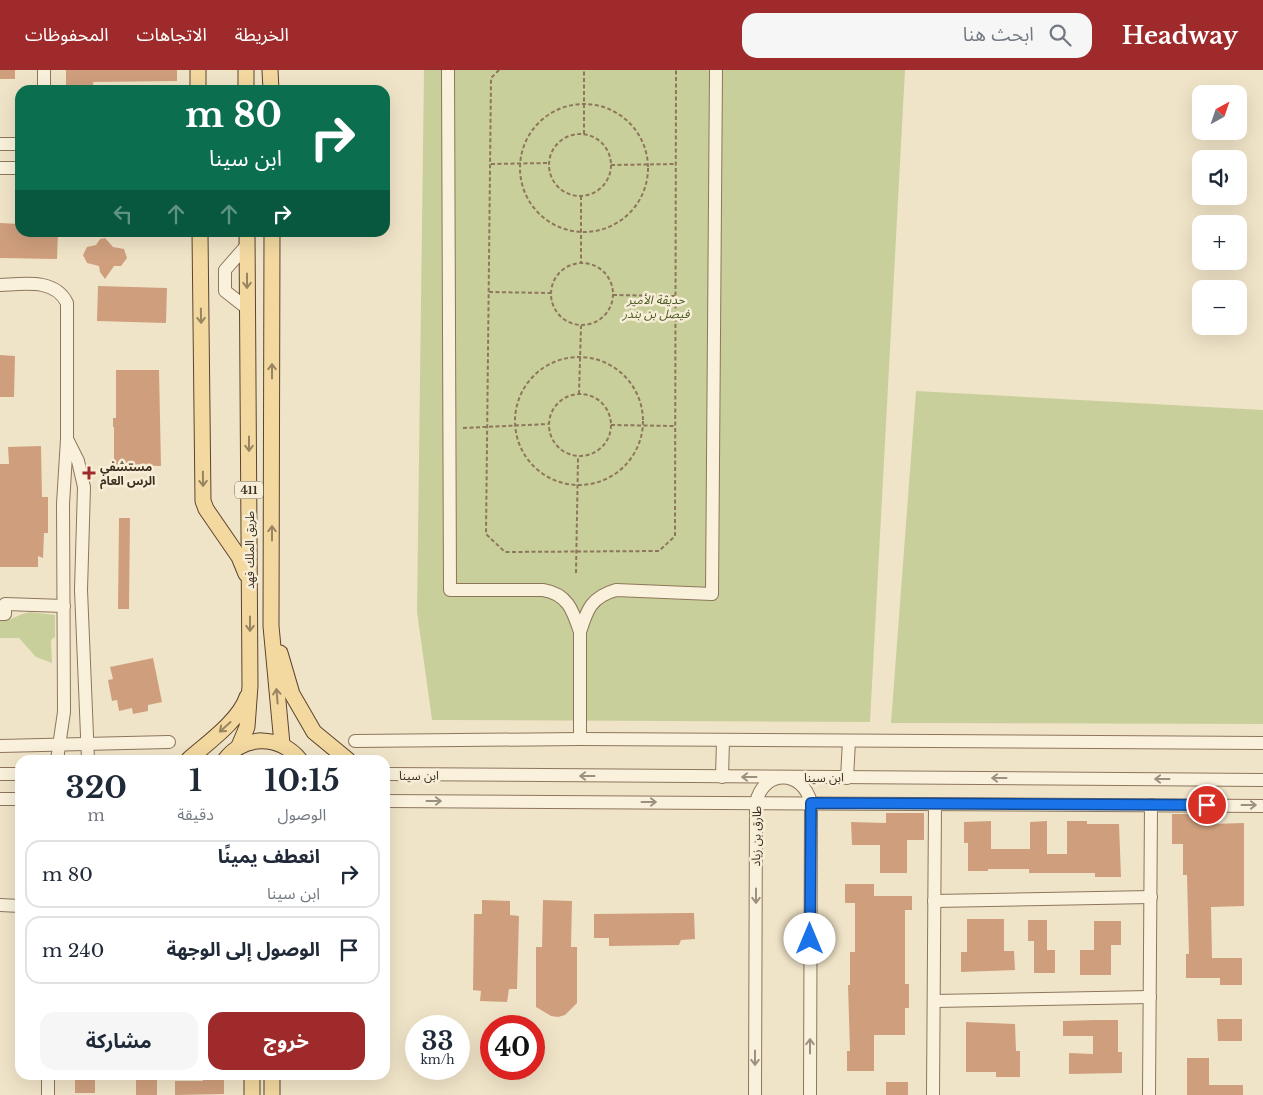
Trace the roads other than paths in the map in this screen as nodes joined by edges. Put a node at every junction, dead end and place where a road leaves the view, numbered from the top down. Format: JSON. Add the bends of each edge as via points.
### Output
{"nodes":[{"id":1,"x":44,"y":70,"type":"edge"},
{"id":2,"x":198,"y":70,"type":"edge"},
{"id":3,"x":246,"y":70,"type":"edge"},
{"id":4,"x":270,"y":70,"type":"edge"},
{"id":5,"x":448,"y":70,"type":"edge"},
{"id":6,"x":716,"y":70,"type":"edge"},
{"id":7,"x":44,"y":85,"type":"edge"},
{"id":8,"x":198,"y":85,"type":"edge"},
{"id":9,"x":246,"y":85,"type":"edge"},
{"id":10,"x":271,"y":85,"type":"edge"},
{"id":11,"x":0,"y":144,"type":"edge"},
{"id":12,"x":15,"y":144,"type":"edge"},
{"id":13,"x":0,"y":168,"type":"edge"},
{"id":14,"x":15,"y":168,"type":"edge"},
{"id":15,"x":200,"y":237,"type":"edge"},
{"id":16,"x":272,"y":237,"type":"edge"},
{"id":17,"x":247,"y":239,"type":"edge"},
{"id":18,"x":0,"y":285,"type":"edge"},
{"id":19,"x":248,"y":309,"type":"junction"},
{"id":20,"x":67,"y":439,"type":"junction"},
{"id":21,"x":250,"y":588,"type":"junction"},
{"id":22,"x":81,"y":590,"type":"junction"},
{"id":23,"x":0,"y":598,"type":"edge"},
{"id":24,"x":64,"y":598,"type":"junction"},
{"id":25,"x":0,"y":614,"type":"edge"},
{"id":26,"x":272,"y":626,"type":"junction"},
{"id":27,"x":580,"y":632,"type":"junction"},
{"id":28,"x":250,"y":686,"type":"junction"},
{"id":29,"x":580,"y":739,"type":"junction"},
{"id":30,"x":723,"y":740,"type":"junction"},
{"id":31,"x":355,"y":741,"type":"dead end"},
{"id":32,"x":849,"y":741,"type":"junction"},
{"id":33,"x":169,"y":742,"type":"dead end"},
{"id":34,"x":1263,"y":743,"type":"edge"},
{"id":35,"x":282,"y":744,"type":"junction"},
{"id":36,"x":58,"y":745,"type":"junction"},
{"id":37,"x":0,"y":746,"type":"edge"},
{"id":38,"x":87,"y":746,"type":"junction"},
{"id":39,"x":239,"y":746,"type":"junction"},
{"id":40,"x":57,"y":755,"type":"edge"},
{"id":41,"x":88,"y":755,"type":"edge"},
{"id":42,"x":193,"y":755,"type":"edge"},
{"id":43,"x":230,"y":755,"type":"edge"},
{"id":44,"x":296,"y":755,"type":"edge"},
{"id":45,"x":342,"y":755,"type":"edge"},
{"id":46,"x":0,"y":774,"type":"edge"},
{"id":47,"x":15,"y":774,"type":"edge"},
{"id":48,"x":390,"y":774,"type":"edge"},
{"id":49,"x":722,"y":777,"type":"junction"},
{"id":50,"x":785,"y":777,"type":"junction"},
{"id":51,"x":847,"y":778,"type":"junction"},
{"id":52,"x":1263,"y":780,"type":"edge"},
{"id":53,"x":0,"y":799,"type":"edge"},
{"id":54,"x":15,"y":799,"type":"edge"},
{"id":55,"x":390,"y":801,"type":"edge"},
{"id":56,"x":756,"y":803,"type":"junction"},
{"id":57,"x":811,"y":803,"type":"junction"},
{"id":58,"x":935,"y":804,"type":"junction"},
{"id":59,"x":1151,"y":805,"type":"junction"},
{"id":60,"x":1263,"y":806,"type":"edge"},
{"id":61,"x":1150,"y":897,"type":"junction"},
{"id":62,"x":934,"y":901,"type":"junction"},
{"id":63,"x":0,"y":905,"type":"edge"},
{"id":64,"x":15,"y":906,"type":"edge"},
{"id":65,"x":1150,"y":996,"type":"junction"},
{"id":66,"x":934,"y":1001,"type":"junction"},
{"id":67,"x":48,"y":1080,"type":"edge"},
{"id":68,"x":252,"y":1080,"type":"edge"},
{"id":69,"x":272,"y":1080,"type":"edge"},
{"id":70,"x":48,"y":1095,"type":"edge"},
{"id":71,"x":252,"y":1095,"type":"edge"},
{"id":72,"x":272,"y":1095,"type":"edge"},
{"id":73,"x":755,"y":1095,"type":"edge"},
{"id":74,"x":810,"y":1095,"type":"edge"},
{"id":75,"x":933,"y":1095,"type":"edge"},
{"id":76,"x":1149,"y":1095,"type":"edge"}],
"edges":[{"from":1,"to":7,"type":"street"},
{"from":2,"to":8,"type":"main road"},
{"from":3,"to":9,"type":"main road"},
{"from":4,"to":10,"type":"main road"},
{"from":5,"to":27,"type":"street","via":[[450,590],[555,592],[573,611]]},
{"from":6,"to":27,"type":"street","via":[[712,594],[616,590],[604,593],[586,612]]},
{"from":11,"to":12,"type":"street"},
{"from":13,"to":14,"type":"street"},
{"from":15,"to":21,"type":"main road","one_way":true,"via":[[204,501],[245,568]]},
{"from":26,"to":16,"type":"main road","name":"طريق الملك فهد","number":"411","one_way":true},
{"from":17,"to":19,"type":"main road","name":"طريق الملك فهد","number":"411","one_way":true},
{"from":17,"to":19,"type":"street","via":[[225,270],[225,291]]},
{"from":18,"to":20,"type":"street","via":[[45,285],[62,294],[67,303]]},
{"from":19,"to":21,"type":"main road","name":"طريق الملك فهد","number":"411","one_way":true},
{"from":20,"to":22,"type":"street","via":[[78,461],[84,487]]},
{"from":20,"to":24,"type":"street","via":[[63,504]]},
{"from":21,"to":28,"type":"main road","name":"طريق الملك فهد","number":"411","one_way":true},
{"from":22,"to":24,"type":"street"},
{"from":22,"to":38,"type":"street"},
{"from":23,"to":24,"type":"street"},
{"from":24,"to":25,"type":"street","via":[[5,604],[5,614]]},
{"from":24,"to":36,"type":"street","via":[[64,712]]},
{"from":35,"to":26,"type":"main road","name":"طريق الملك فهد","number":"411","one_way":true},
{"from":26,"to":45,"type":"main road","via":[[292,694],[314,732]]},
{"from":27,"to":29,"type":"street"},
{"from":28,"to":39,"type":"main road","name":"طريق الملك فهد","number":"411","via":[[247,727]]},
{"from":28,"to":42,"type":"main road","one_way":true,"via":[[244,705],[234,718]]},
{"from":29,"to":30,"type":"street"},
{"from":29,"to":31,"type":"street"},
{"from":30,"to":32,"type":"street"},
{"from":30,"to":49,"type":"street"},
{"from":32,"to":34,"type":"street"},
{"from":32,"to":51,"type":"street"},
{"from":33,"to":38,"type":"street"},
{"from":35,"to":39,"type":"main road","via":[[267,740]]},
{"from":35,"to":44,"type":"main road"},
{"from":36,"to":37,"type":"street"},
{"from":36,"to":38,"type":"street"},
{"from":36,"to":40,"type":"street"},
{"from":38,"to":41,"type":"street"},
{"from":39,"to":43,"type":"main road","number":"411"},
{"from":46,"to":47,"type":"street"},
{"from":49,"to":48,"type":"street","name":"ابن سينا","one_way":true},
{"from":50,"to":49,"type":"street","name":"ابن سينا","one_way":true},
{"from":50,"to":51,"type":"street","name":"ابن سينا"},
{"from":50,"to":56,"type":"street","name":"طارق بن زياد","via":[[768,781],[758,794]]},
{"from":50,"to":57,"type":"street","via":[[805,788]]},
{"from":52,"to":51,"type":"street","name":"ابن سينا","one_way":true},
{"from":53,"to":54,"type":"street"},
{"from":55,"to":56,"type":"street","one_way":true},
{"from":56,"to":57,"type":"street"},
{"from":56,"to":73,"type":"street","name":"طارق بن زياد","one_way":true},
{"from":57,"to":58,"type":"street"},
{"from":74,"to":57,"type":"street","one_way":true},
{"from":58,"to":59,"type":"street"},
{"from":58,"to":62,"type":"street"},
{"from":59,"to":60,"type":"street","one_way":true},
{"from":59,"to":61,"type":"street"},
{"from":61,"to":62,"type":"street"},
{"from":61,"to":65,"type":"street"},
{"from":62,"to":66,"type":"street"},
{"from":63,"to":64,"type":"street"},
{"from":65,"to":66,"type":"street"},
{"from":65,"to":76,"type":"street"},
{"from":66,"to":75,"type":"street"},
{"from":67,"to":70,"type":"street"},
{"from":68,"to":71,"type":"main road"},
{"from":69,"to":72,"type":"main road"}]}
